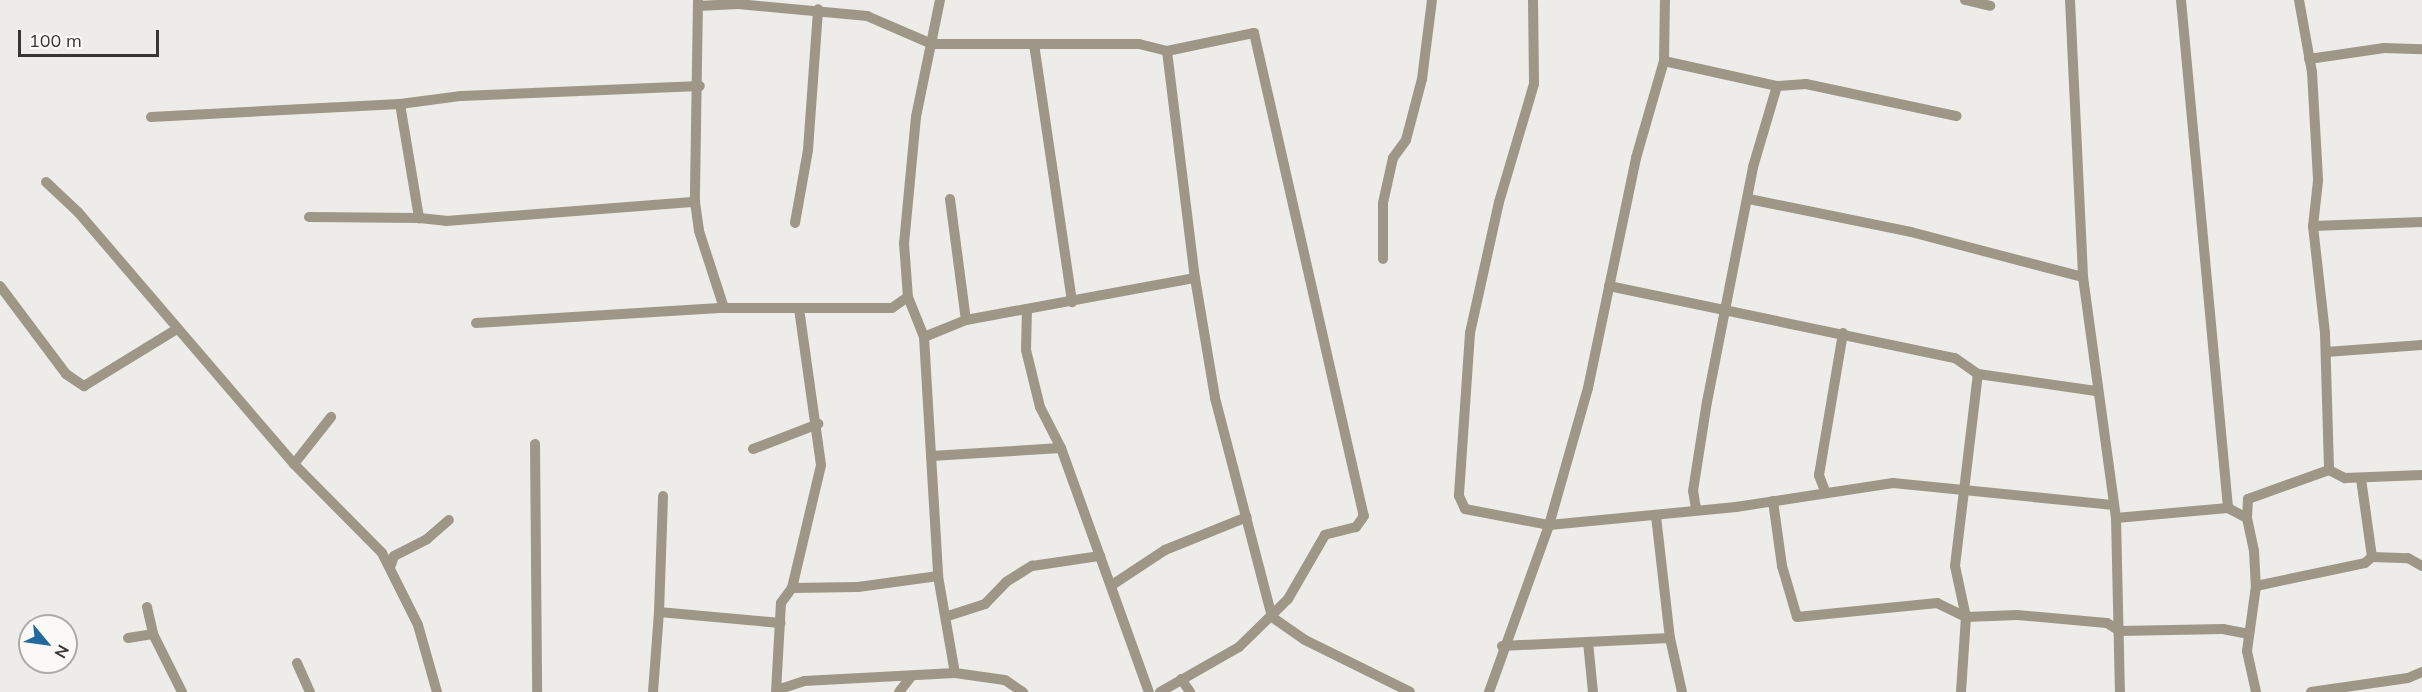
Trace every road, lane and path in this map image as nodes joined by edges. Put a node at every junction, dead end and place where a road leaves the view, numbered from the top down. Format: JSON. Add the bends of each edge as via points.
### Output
{"nodes":[{"id":1,"x":940,"y":0,"type":"edge"},
{"id":2,"x":1432,"y":0,"type":"edge"},
{"id":3,"x":1533,"y":0,"type":"edge"},
{"id":4,"x":1665,"y":0,"type":"edge"},
{"id":5,"x":1965,"y":0,"type":"edge"},
{"id":6,"x":2070,"y":0,"type":"edge"},
{"id":7,"x":2181,"y":0,"type":"edge"},
{"id":8,"x":2299,"y":0,"type":"edge"},
{"id":9,"x":698,"y":3,"type":"edge"},
{"id":10,"x":1990,"y":6,"type":"dead end"},
{"id":11,"x":818,"y":9,"type":"junction"},
{"id":12,"x":932,"y":44,"type":"junction"},
{"id":13,"x":1034,"y":44,"type":"junction"},
{"id":14,"x":2422,"y":49,"type":"edge"},
{"id":15,"x":1167,"y":51,"type":"junction"},
{"id":16,"x":2309,"y":59,"type":"junction"},
{"id":17,"x":1664,"y":61,"type":"junction"},
{"id":18,"x":700,"y":86,"type":"junction"},
{"id":19,"x":1777,"y":86,"type":"junction"},
{"id":20,"x":400,"y":104,"type":"junction"},
{"id":21,"x":1957,"y":116,"type":"dead end"},
{"id":22,"x":151,"y":117,"type":"dead end"},
{"id":23,"x":46,"y":182,"type":"dead end"},
{"id":24,"x":950,"y":199,"type":"dead end"},
{"id":25,"x":1749,"y":199,"type":"junction"},
{"id":26,"x":695,"y":202,"type":"junction"},
{"id":27,"x":309,"y":216,"type":"dead end"},
{"id":28,"x":419,"y":218,"type":"junction"},
{"id":29,"x":2422,"y":222,"type":"edge"},
{"id":30,"x":795,"y":223,"type":"dead end"},
{"id":31,"x":2313,"y":226,"type":"junction"},
{"id":32,"x":1383,"y":259,"type":"dead end"},
{"id":33,"x":2083,"y":277,"type":"junction"},
{"id":34,"x":1195,"y":278,"type":"junction"},
{"id":35,"x":0,"y":286,"type":"edge"},
{"id":36,"x":1610,"y":286,"type":"junction"},
{"id":37,"x":910,"y":301,"type":"junction"},
{"id":38,"x":1072,"y":302,"type":"junction"},
{"id":39,"x":724,"y":308,"type":"junction"},
{"id":40,"x":799,"y":309,"type":"junction"},
{"id":41,"x":1027,"y":309,"type":"junction"},
{"id":42,"x":1728,"y":309,"type":"junction"},
{"id":43,"x":966,"y":321,"type":"junction"},
{"id":44,"x":476,"y":323,"type":"dead end"},
{"id":45,"x":177,"y":329,"type":"junction"},
{"id":46,"x":1843,"y":333,"type":"junction"},
{"id":47,"x":924,"y":337,"type":"junction"},
{"id":48,"x":2422,"y":345,"type":"edge"},
{"id":49,"x":2326,"y":352,"type":"junction"},
{"id":50,"x":1978,"y":374,"type":"junction"},
{"id":51,"x":2096,"y":392,"type":"junction"},
{"id":52,"x":331,"y":417,"type":"dead end"},
{"id":53,"x":818,"y":424,"type":"junction"},
{"id":54,"x":535,"y":444,"type":"dead end"},
{"id":55,"x":1061,"y":448,"type":"junction"},
{"id":56,"x":753,"y":449,"type":"dead end"},
{"id":57,"x":931,"y":456,"type":"junction"},
{"id":58,"x":294,"y":464,"type":"junction"},
{"id":59,"x":2329,"y":470,"type":"junction"},
{"id":60,"x":2422,"y":475,"type":"edge"},
{"id":61,"x":2361,"y":479,"type":"junction"},
{"id":62,"x":1825,"y":491,"type":"junction"},
{"id":63,"x":1966,"y":493,"type":"junction"},
{"id":64,"x":663,"y":496,"type":"dead end"},
{"id":65,"x":1773,"y":501,"type":"junction"},
{"id":66,"x":2112,"y":505,"type":"junction"},
{"id":67,"x":2228,"y":508,"type":"junction"},
{"id":68,"x":1696,"y":509,"type":"junction"},
{"id":69,"x":1656,"y":516,"type":"junction"},
{"id":70,"x":1247,"y":517,"type":"junction"},
{"id":71,"x":2116,"y":518,"type":"junction"},
{"id":72,"x":2247,"y":518,"type":"junction"},
{"id":73,"x":449,"y":520,"type":"dead end"},
{"id":74,"x":1549,"y":525,"type":"junction"},
{"id":75,"x":1100,"y":556,"type":"junction"},
{"id":76,"x":2372,"y":557,"type":"junction"},
{"id":77,"x":391,"y":565,"type":"junction"},
{"id":78,"x":2422,"y":566,"type":"edge"},
{"id":79,"x":938,"y":576,"type":"junction"},
{"id":80,"x":1112,"y":585,"type":"junction"},
{"id":81,"x":2256,"y":586,"type":"junction"},
{"id":82,"x":792,"y":588,"type":"junction"},
{"id":83,"x":147,"y":607,"type":"dead end"},
{"id":84,"x":659,"y":612,"type":"junction"},
{"id":85,"x":948,"y":616,"type":"junction"},
{"id":86,"x":1272,"y":617,"type":"junction"},
{"id":87,"x":1966,"y":617,"type":"junction"},
{"id":88,"x":781,"y":623,"type":"junction"},
{"id":89,"x":2120,"y":631,"type":"junction"},
{"id":90,"x":153,"y":634,"type":"junction"},
{"id":91,"x":2248,"y":634,"type":"junction"},
{"id":92,"x":128,"y":638,"type":"dead end"},
{"id":93,"x":1670,"y":638,"type":"junction"},
{"id":94,"x":1588,"y":642,"type":"junction"},
{"id":95,"x":1502,"y":646,"type":"junction"},
{"id":96,"x":297,"y":663,"type":"dead end"},
{"id":97,"x":2422,"y":672,"type":"edge"},
{"id":98,"x":956,"y":673,"type":"junction"},
{"id":99,"x":910,"y":678,"type":"junction"},
{"id":100,"x":1181,"y":680,"type":"junction"},
{"id":101,"x":777,"y":691,"type":"edge"},
{"id":102,"x":181,"y":692,"type":"edge"},
{"id":103,"x":310,"y":692,"type":"edge"},
{"id":104,"x":437,"y":692,"type":"edge"},
{"id":105,"x":537,"y":692,"type":"edge"},
{"id":106,"x":653,"y":692,"type":"edge"},
{"id":107,"x":899,"y":692,"type":"edge"},
{"id":108,"x":1023,"y":692,"type":"edge"},
{"id":109,"x":1149,"y":692,"type":"edge"},
{"id":110,"x":1161,"y":692,"type":"edge"},
{"id":111,"x":1190,"y":692,"type":"edge"},
{"id":112,"x":1410,"y":692,"type":"edge"},
{"id":113,"x":1490,"y":692,"type":"edge"},
{"id":114,"x":1593,"y":692,"type":"edge"},
{"id":115,"x":1682,"y":692,"type":"edge"},
{"id":116,"x":1961,"y":692,"type":"edge"},
{"id":117,"x":2120,"y":692,"type":"edge"},
{"id":118,"x":2256,"y":692,"type":"edge"},
{"id":119,"x":2311,"y":692,"type":"edge"}],
"edges":[{"from":1,"to":12,"type":"street"},
{"from":2,"to":32,"type":"street","via":[[1422,79],[1406,140],[1393,158],[1383,203]]},
{"from":3,"to":74,"type":"street","via":[[1534,84],[1499,202],[1470,333],[1459,496],[1465,509]]},
{"from":4,"to":17,"type":"street"},
{"from":5,"to":10,"type":"street"},
{"from":6,"to":33,"type":"street"},
{"from":7,"to":67,"type":"street"},
{"from":8,"to":16,"type":"street"},
{"from":9,"to":11,"type":"street"},
{"from":9,"to":18,"type":"street"},
{"from":11,"to":12,"type":"street","via":[[883,21]]},
{"from":11,"to":30,"type":"street","via":[[808,150]]},
{"from":12,"to":13,"type":"street"},
{"from":12,"to":37,"type":"street","via":[[916,117],[904,243]]},
{"from":13,"to":15,"type":"street","via":[[1139,44]]},
{"from":13,"to":38,"type":"street"},
{"from":14,"to":16,"type":"street","via":[[2384,48]]},
{"from":15,"to":34,"type":"street"},
{"from":15,"to":86,"type":"street","via":[[1254,33],[1364,516],[1356,527],[1324,535]]},
{"from":16,"to":31,"type":"street","via":[[2318,181]]},
{"from":17,"to":19,"type":"street"},
{"from":17,"to":36,"type":"street","via":[[1636,158]]},
{"from":18,"to":20,"type":"street","via":[[461,96]]},
{"from":18,"to":26,"type":"street"},
{"from":19,"to":21,"type":"street","via":[[1806,84]]},
{"from":19,"to":25,"type":"street"},
{"from":20,"to":22,"type":"street"},
{"from":20,"to":28,"type":"street"},
{"from":23,"to":45,"type":"street","via":[[78,212]]},
{"from":24,"to":43,"type":"street"},
{"from":25,"to":33,"type":"street","via":[[1911,232]]},
{"from":25,"to":42,"type":"street"},
{"from":26,"to":28,"type":"street","via":[[446,221]]},
{"from":26,"to":39,"type":"street","via":[[699,231]]},
{"from":27,"to":28,"type":"street"},
{"from":29,"to":31,"type":"street"},
{"from":31,"to":49,"type":"street"},
{"from":33,"to":51,"type":"street"},
{"from":34,"to":38,"type":"street"},
{"from":34,"to":70,"type":"street","via":[[1215,398]]},
{"from":35,"to":45,"type":"street","via":[[66,374],[84,386]]},
{"from":36,"to":42,"type":"street"},
{"from":36,"to":74,"type":"street","via":[[1588,388]]},
{"from":37,"to":40,"type":"street","via":[[899,306]]},
{"from":37,"to":47,"type":"street"},
{"from":38,"to":41,"type":"street"},
{"from":39,"to":40,"type":"street"},
{"from":39,"to":44,"type":"street"},
{"from":40,"to":53,"type":"street"},
{"from":41,"to":43,"type":"street"},
{"from":41,"to":55,"type":"street","via":[[1026,350],[1040,406]]},
{"from":42,"to":46,"type":"street"},
{"from":42,"to":68,"type":"street","via":[[1701,435],[1693,491]]},
{"from":43,"to":47,"type":"street"},
{"from":45,"to":58,"type":"street"},
{"from":46,"to":50,"type":"street","via":[[1956,358]]},
{"from":46,"to":62,"type":"street","via":[[1819,476]]},
{"from":47,"to":57,"type":"street"},
{"from":48,"to":49,"type":"street"},
{"from":49,"to":59,"type":"street"},
{"from":50,"to":51,"type":"street"},
{"from":50,"to":63,"type":"street"},
{"from":51,"to":66,"type":"street"},
{"from":52,"to":58,"type":"street"},
{"from":53,"to":56,"type":"street"},
{"from":53,"to":82,"type":"street","via":[[818,492]]},
{"from":54,"to":105,"type":"street"},
{"from":55,"to":57,"type":"street"},
{"from":55,"to":75,"type":"street"},
{"from":57,"to":79,"type":"street"},
{"from":58,"to":77,"type":"street"},
{"from":59,"to":61,"type":"street","via":[[2345,478]]},
{"from":59,"to":72,"type":"street","via":[[2248,499]]},
{"from":60,"to":61,"type":"street"},
{"from":61,"to":76,"type":"street"},
{"from":62,"to":63,"type":"street","via":[[1893,483]]},
{"from":62,"to":65,"type":"street"},
{"from":63,"to":66,"type":"street"},
{"from":63,"to":87,"type":"street","via":[[1955,566]]},
{"from":64,"to":84,"type":"street"},
{"from":65,"to":68,"type":"street"},
{"from":65,"to":87,"type":"street","via":[[1782,566],[1797,617],[1937,603]]},
{"from":66,"to":71,"type":"street"},
{"from":67,"to":71,"type":"street"},
{"from":67,"to":72,"type":"street"},
{"from":68,"to":69,"type":"street"},
{"from":69,"to":74,"type":"street"},
{"from":69,"to":93,"type":"street","via":[[1669,602]]},
{"from":70,"to":80,"type":"street","via":[[1165,550]]},
{"from":70,"to":86,"type":"street"},
{"from":71,"to":89,"type":"street"},
{"from":72,"to":81,"type":"street"},
{"from":73,"to":77,"type":"street","via":[[427,539],[404,547]]},
{"from":74,"to":95,"type":"street"},
{"from":75,"to":80,"type":"street"},
{"from":75,"to":85,"type":"street","via":[[1032,566],[1005,582],[985,604]]},
{"from":76,"to":78,"type":"street","via":[[2408,558]]},
{"from":76,"to":81,"type":"street","via":[[2365,563]]},
{"from":77,"to":104,"type":"street","via":[[418,625]]},
{"from":79,"to":82,"type":"street","via":[[858,587]]},
{"from":79,"to":85,"type":"street"},
{"from":80,"to":109,"type":"street"},
{"from":81,"to":91,"type":"street"},
{"from":82,"to":88,"type":"street","via":[[781,603]]},
{"from":83,"to":90,"type":"street"},
{"from":84,"to":88,"type":"street"},
{"from":84,"to":106,"type":"street"},
{"from":85,"to":98,"type":"street"},
{"from":86,"to":100,"type":"street","via":[[1239,646]]},
{"from":86,"to":112,"type":"street","via":[[1305,640]]},
{"from":87,"to":89,"type":"street","via":[[2017,615],[2096,622]]},
{"from":87,"to":116,"type":"street"},
{"from":88,"to":101,"type":"street"},
{"from":89,"to":91,"type":"street","via":[[2223,629]]},
{"from":89,"to":117,"type":"street"},
{"from":90,"to":92,"type":"street"},
{"from":90,"to":102,"type":"street"},
{"from":91,"to":118,"type":"street"},
{"from":93,"to":94,"type":"street"},
{"from":93,"to":115,"type":"street"},
{"from":94,"to":95,"type":"street"},
{"from":94,"to":114,"type":"street"},
{"from":95,"to":113,"type":"street"},
{"from":96,"to":103,"type":"street"},
{"from":97,"to":119,"type":"street","via":[[2408,678]]},
{"from":98,"to":99,"type":"street"},
{"from":98,"to":108,"type":"street","via":[[1005,680]]},
{"from":99,"to":101,"type":"street","via":[[804,681]]},
{"from":99,"to":107,"type":"street"},
{"from":100,"to":110,"type":"street"},
{"from":100,"to":111,"type":"street"}]}
